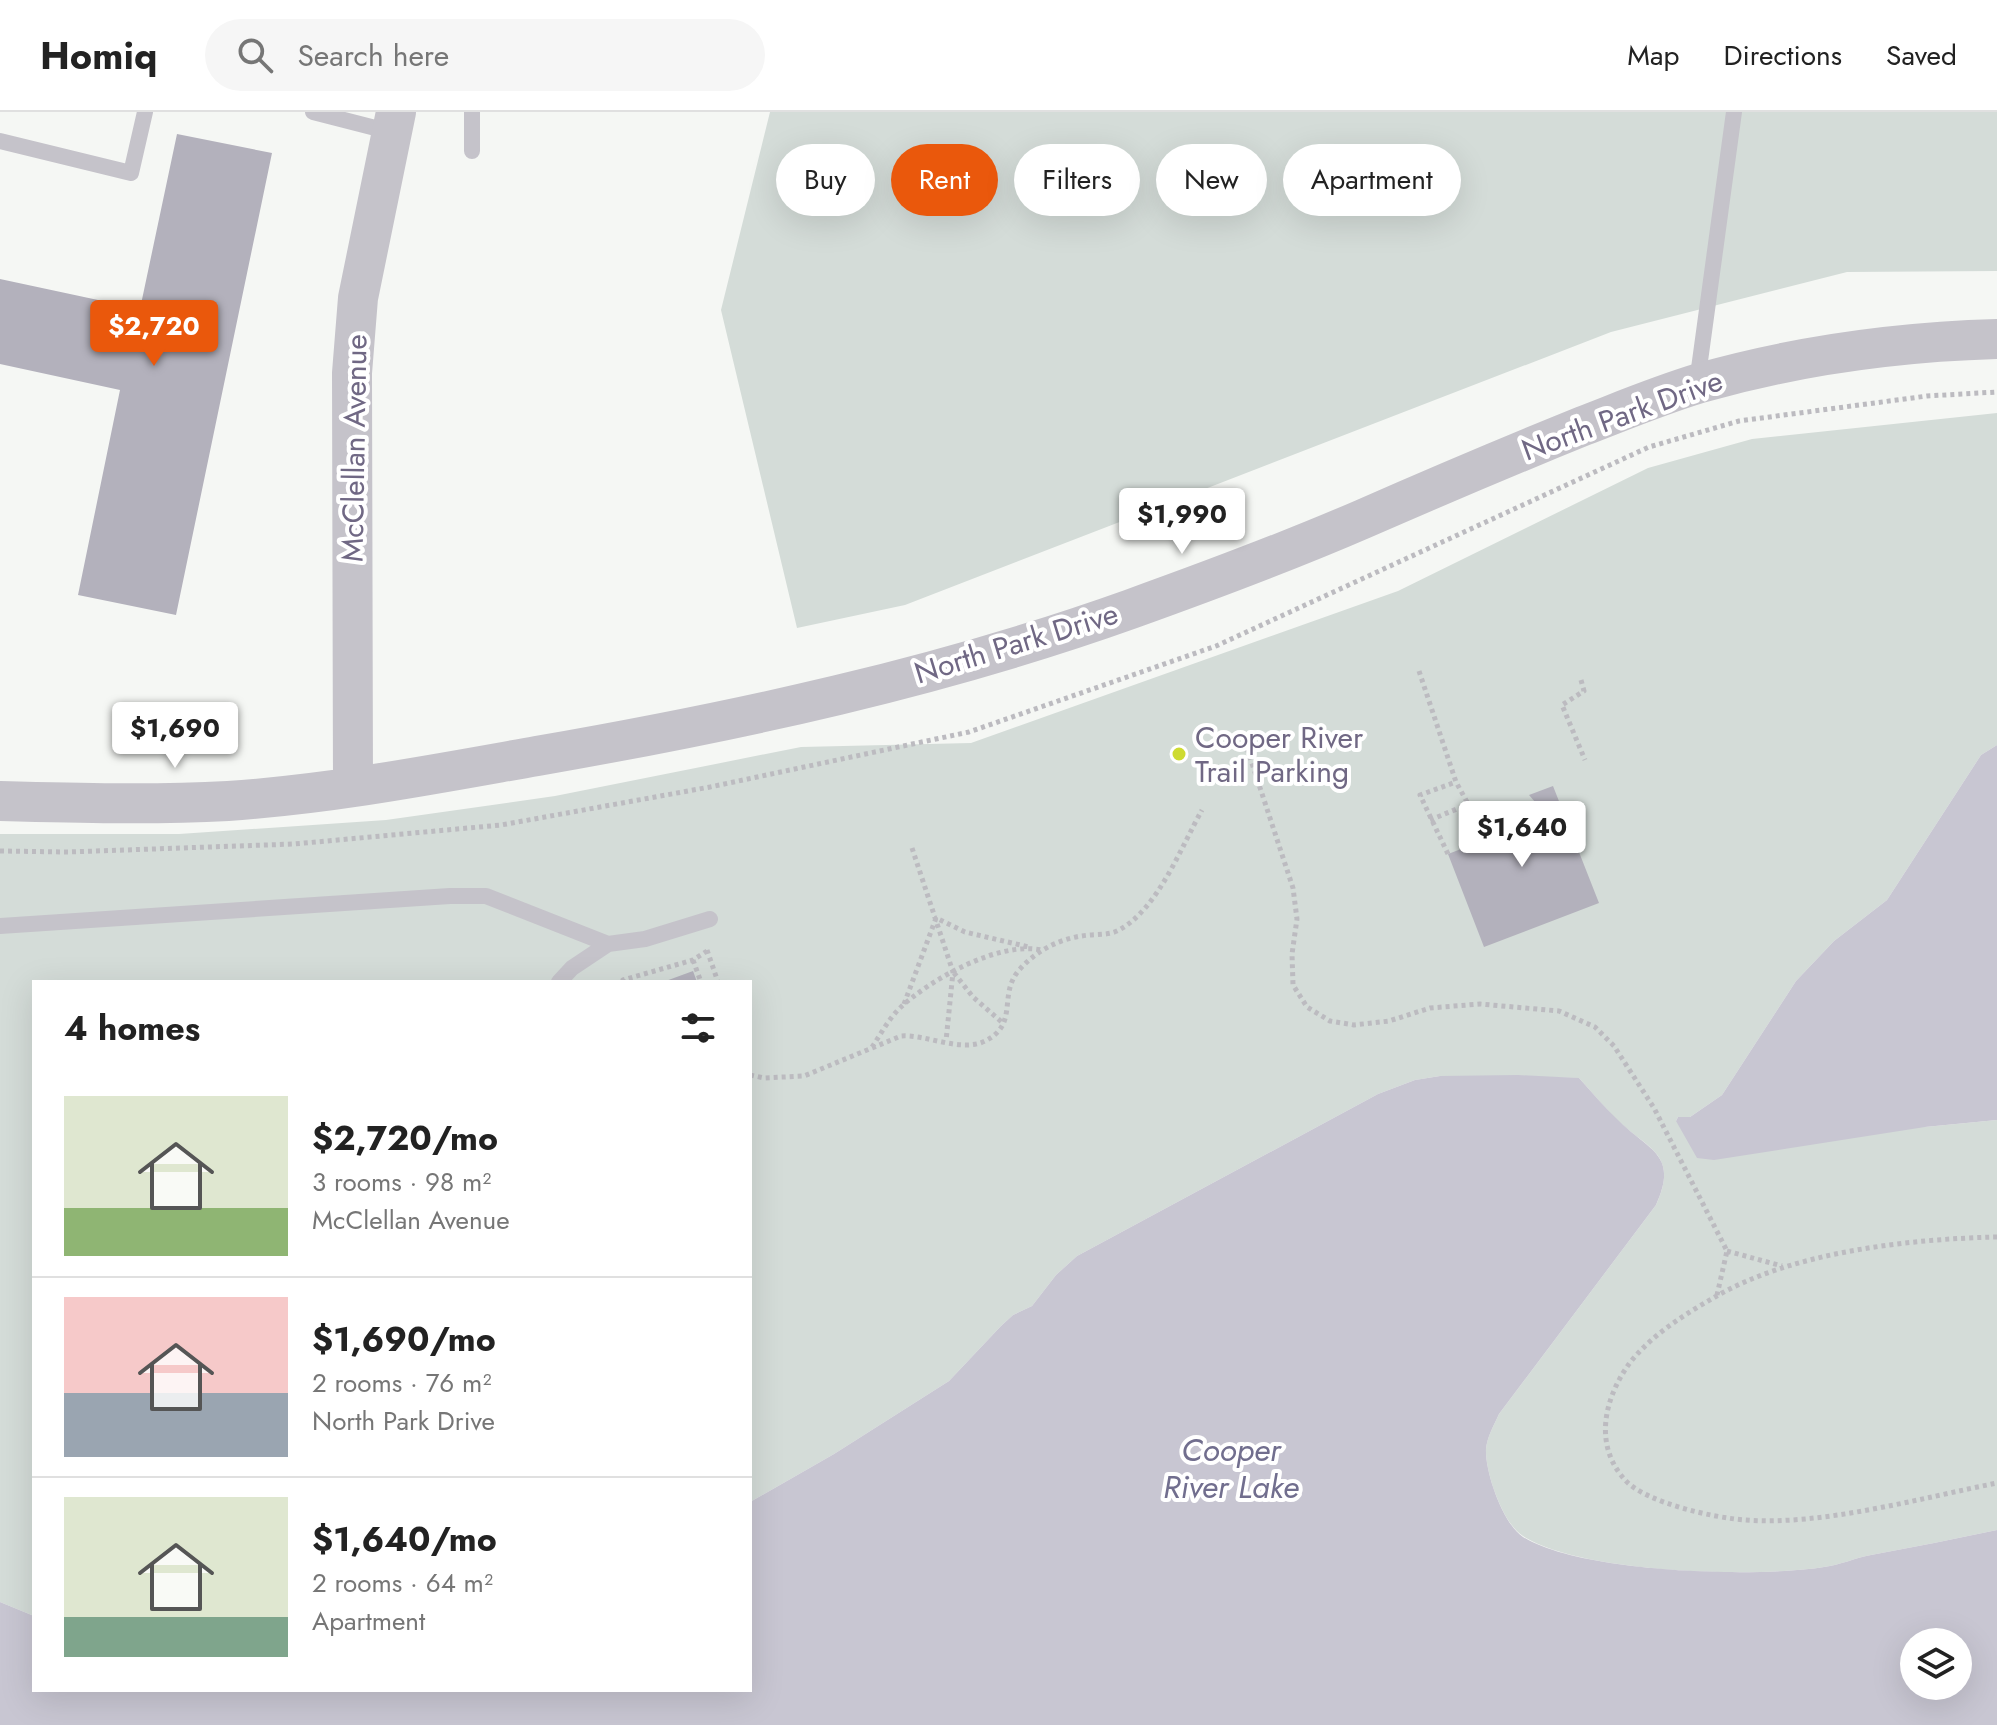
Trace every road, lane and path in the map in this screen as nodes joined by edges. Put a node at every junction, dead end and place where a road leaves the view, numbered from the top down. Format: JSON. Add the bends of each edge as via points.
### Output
{"nodes":[{"id":1,"x":145,"y":112,"type":"edge"},
{"id":2,"x":313,"y":112,"type":"edge"},
{"id":3,"x":472,"y":112,"type":"edge"},
{"id":4,"x":1734,"y":112,"type":"edge"},
{"id":5,"x":393,"y":122,"type":"edge"},
{"id":6,"x":0,"y":141,"type":"edge"},
{"id":7,"x":472,"y":151,"type":"dead end"},
{"id":8,"x":1997,"y":339,"type":"edge"},
{"id":9,"x":1697,"y":384,"type":"junction"},
{"id":10,"x":1997,"y":392,"type":"edge"},
{"id":11,"x":1649,"y":447,"type":"dead end"},
{"id":12,"x":1419,"y":671,"type":"dead end"},
{"id":13,"x":1581,"y":680,"type":"dead end"},
{"id":14,"x":1242,"y":733,"type":"dead end"},
{"id":15,"x":1585,"y":760,"type":"dead end"},
{"id":16,"x":1456,"y":782,"type":"junction"},
{"id":17,"x":353,"y":787,"type":"junction"},
{"id":18,"x":0,"y":801,"type":"edge"},
{"id":19,"x":1202,"y":810,"type":"dead end"},
{"id":20,"x":1430,"y":820,"type":"junction"},
{"id":21,"x":912,"y":848,"type":"dead end"},
{"id":22,"x":1448,"y":854,"type":"dead end"},
{"id":23,"x":936,"y":918,"type":"junction"},
{"id":24,"x":710,"y":919,"type":"dead end"},
{"id":25,"x":0,"y":926,"type":"edge"},
{"id":26,"x":705,"y":942,"type":"dead end"},
{"id":27,"x":608,"y":944,"type":"junction"},
{"id":28,"x":1032,"y":948,"type":"junction"},
{"id":29,"x":1041,"y":950,"type":"junction"},
{"id":30,"x":707,"y":951,"type":"junction"},
{"id":31,"x":693,"y":960,"type":"junction"},
{"id":32,"x":953,"y":972,"type":"junction"},
{"id":33,"x":561,"y":980,"type":"edge"},
{"id":34,"x":623,"y":980,"type":"edge"},
{"id":35,"x":700,"y":980,"type":"edge"},
{"id":36,"x":717,"y":980,"type":"edge"},
{"id":37,"x":903,"y":1005,"type":"junction"},
{"id":38,"x":1004,"y":1024,"type":"junction"},
{"id":39,"x":946,"y":1041,"type":"junction"},
{"id":40,"x":871,"y":1048,"type":"junction"},
{"id":41,"x":752,"y":1075,"type":"edge"},
{"id":42,"x":1997,"y":1237,"type":"edge"},
{"id":43,"x":1727,"y":1251,"type":"junction"},
{"id":44,"x":1783,"y":1267,"type":"junction"},
{"id":45,"x":1717,"y":1296,"type":"junction"},
{"id":46,"x":1997,"y":1483,"type":"edge"}],
"edges":[{"from":1,"to":6,"type":"lane","via":[[131,173]]},
{"from":2,"to":5,"type":"lane"},
{"from":3,"to":7,"type":"lane"},
{"from":4,"to":9,"type":"lane"},
{"from":5,"to":17,"type":"street","name":"McClellan Avenue","via":[[358,298],[352,373]]},
{"from":8,"to":9,"type":"street","name":"North Park Drive","via":[[1891,344]]},
{"from":9,"to":17,"type":"street","name":"North Park Drive","via":[[1482,466],[1240,568],[1001,651],[757,715]]},
{"from":10,"to":11,"type":"path","via":[[1739,421]]},
{"from":12,"to":16,"type":"path"},
{"from":13,"to":15,"type":"path","via":[[1584,691],[1562,705]]},
{"from":14,"to":43,"type":"path","via":[[1293,888],[1293,985],[1307,1007],[1330,1021],[1354,1025],[1430,1008],[1480,1004],[1559,1011],[1595,1027],[1614,1046],[1654,1108]]},
{"from":16,"to":20,"type":"path","via":[[1420,795]]},
{"from":16,"to":20,"type":"path","via":[[1471,808]]},
{"from":17,"to":18,"type":"street","name":"North Park Drive","via":[[229,801]]},
{"from":19,"to":29,"type":"path","via":[[1154,897],[1123,928]]},
{"from":20,"to":22,"type":"path"},
{"from":21,"to":23,"type":"path"},
{"from":23,"to":28,"type":"path","via":[[965,932]]},
{"from":23,"to":32,"type":"path"},
{"from":23,"to":37,"type":"path"},
{"from":24,"to":27,"type":"lane"},
{"from":25,"to":27,"type":"lane","via":[[486,896]]},
{"from":26,"to":30,"type":"path"},
{"from":27,"to":33,"type":"lane"},
{"from":28,"to":29,"type":"path"},
{"from":28,"to":32,"type":"path"},
{"from":29,"to":38,"type":"path","via":[[1017,973],[1007,993]]},
{"from":30,"to":31,"type":"path"},
{"from":30,"to":36,"type":"path"},
{"from":31,"to":34,"type":"path"},
{"from":31,"to":35,"type":"path"},
{"from":32,"to":37,"type":"path"},
{"from":32,"to":38,"type":"path"},
{"from":32,"to":39,"type":"path"},
{"from":37,"to":40,"type":"path"},
{"from":38,"to":39,"type":"path","via":[[982,1043]]},
{"from":39,"to":40,"type":"path","via":[[901,1036]]},
{"from":40,"to":41,"type":"path","via":[[804,1076]]},
{"from":42,"to":44,"type":"path","via":[[1880,1247]]},
{"from":43,"to":44,"type":"path"},
{"from":43,"to":45,"type":"path"},
{"from":44,"to":45,"type":"path"},
{"from":45,"to":46,"type":"path","via":[[1651,1341],[1629,1364],[1612,1394],[1604,1426],[1610,1455],[1626,1481],[1687,1510],[1748,1521],[1832,1515]]}]}
